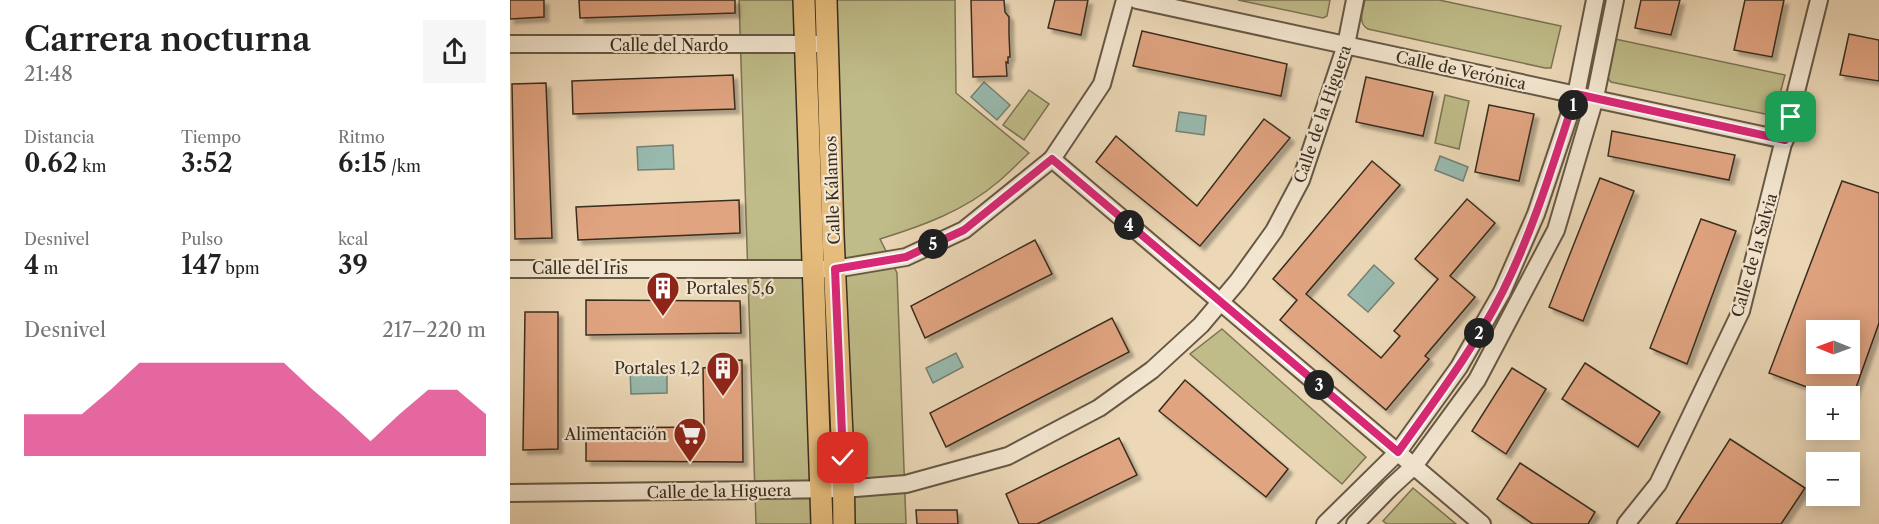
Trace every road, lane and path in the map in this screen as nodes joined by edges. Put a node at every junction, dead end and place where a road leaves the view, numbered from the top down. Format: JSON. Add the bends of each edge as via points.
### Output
{"nodes":[{"id":1,"x":804,"y":0,"type":"edge"},
{"id":2,"x":826,"y":0,"type":"edge"},
{"id":3,"x":1125,"y":0,"type":"edge"},
{"id":4,"x":1137,"y":0,"type":"edge"},
{"id":5,"x":1355,"y":0,"type":"edge"},
{"id":6,"x":1595,"y":0,"type":"edge"},
{"id":7,"x":1615,"y":0,"type":"edge"},
{"id":8,"x":1819,"y":0,"type":"edge"},
{"id":9,"x":828,"y":43,"type":"junction"},
{"id":10,"x":510,"y":44,"type":"edge"},
{"id":11,"x":806,"y":45,"type":"junction"},
{"id":12,"x":1346,"y":45,"type":"junction"},
{"id":13,"x":1576,"y":94,"type":"junction"},
{"id":14,"x":1595,"y":98,"type":"junction"},
{"id":15,"x":1785,"y":140,"type":"junction"},
{"id":16,"x":1052,"y":159,"type":"junction"},
{"id":17,"x":812,"y":268,"type":"junction"},
{"id":18,"x":510,"y":269,"type":"edge"},
{"id":19,"x":835,"y":269,"type":"junction"},
{"id":20,"x":1221,"y":302,"type":"junction"},
{"id":21,"x":1398,"y":452,"type":"junction"},
{"id":22,"x":1414,"y":466,"type":"junction"},
{"id":23,"x":821,"y":489,"type":"junction"},
{"id":24,"x":843,"y":489,"type":"junction"},
{"id":25,"x":510,"y":493,"type":"edge"},
{"id":26,"x":822,"y":524,"type":"edge"},
{"id":27,"x":844,"y":524,"type":"edge"},
{"id":28,"x":1325,"y":524,"type":"edge"},
{"id":29,"x":1355,"y":524,"type":"edge"},
{"id":30,"x":1482,"y":524,"type":"edge"},
{"id":31,"x":1626,"y":524,"type":"edge"}],
"edges":[{"from":1,"to":11,"type":"main road","name":"Calle Kálamos"},
{"from":2,"to":9,"type":"main road","name":"Calle Kálamos"},
{"from":3,"to":16,"type":"street","name":"Calle del Iris","via":[[1102,84]]},
{"from":4,"to":12,"type":"street","name":"Calle de Verónica"},
{"from":5,"to":12,"type":"street","name":"Calle de la Higuera"},
{"from":6,"to":13,"type":"street"},
{"from":7,"to":14,"type":"street"},
{"from":8,"to":15,"type":"street","name":"Calle de la Salvia"},
{"from":9,"to":11,"type":"street","name":"Calle del Nardo"},
{"from":9,"to":19,"type":"main road","name":"Calle Kálamos"},
{"from":10,"to":11,"type":"street","name":"Calle del Nardo"},
{"from":11,"to":17,"type":"main road","name":"Calle Kálamos"},
{"from":12,"to":13,"type":"street","name":"Calle de Verónica"},
{"from":12,"to":20,"type":"street","name":"Calle de la Higuera","via":[[1301,180],[1274,231]]},
{"from":13,"to":14,"type":"street","name":"Calle de Verónica"},
{"from":13,"to":21,"type":"street","via":[[1536,214],[1502,292],[1460,367]]},
{"from":14,"to":15,"type":"street","name":"Calle de Verónica"},
{"from":14,"to":22,"type":"street","via":[[1556,230],[1477,380]]},
{"from":15,"to":31,"type":"street","name":"Calle de la Salvia","via":[[1741,311],[1658,484]]},
{"from":16,"to":19,"type":"street","name":"Calle del Iris","via":[[964,230],[906,257]]},
{"from":16,"to":20,"type":"street"},
{"from":17,"to":18,"type":"street","name":"Calle del Iris"},
{"from":17,"to":19,"type":"street","name":"Calle del Iris"},
{"from":17,"to":23,"type":"main road","name":"Calle Kálamos"},
{"from":19,"to":24,"type":"main road","name":"Calle Kálamos"},
{"from":20,"to":21,"type":"street"},
{"from":20,"to":24,"type":"street","name":"Calle de la Higuera","via":[[1152,370],[1099,408],[1008,456],[906,484]]},
{"from":21,"to":22,"type":"street"},
{"from":21,"to":28,"type":"street"},
{"from":22,"to":29,"type":"street"},
{"from":22,"to":30,"type":"street"},
{"from":23,"to":24,"type":"street","name":"Calle de la Higuera"},
{"from":23,"to":25,"type":"street","name":"Calle de la Higuera"},
{"from":23,"to":26,"type":"main road","name":"Calle Kálamos"},
{"from":24,"to":27,"type":"main road","name":"Calle Kálamos"}]}
